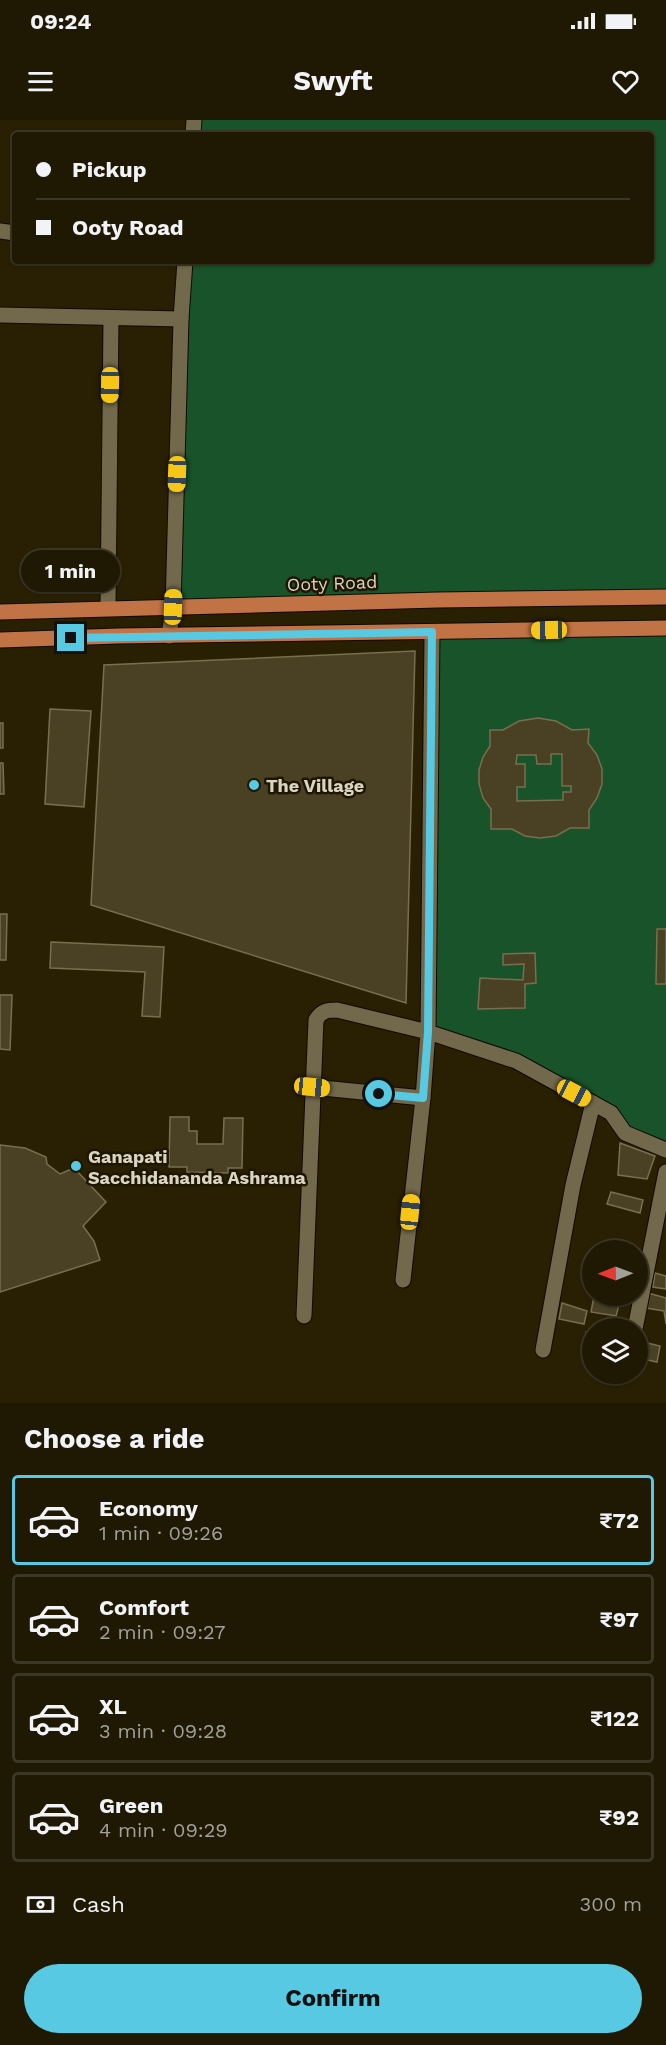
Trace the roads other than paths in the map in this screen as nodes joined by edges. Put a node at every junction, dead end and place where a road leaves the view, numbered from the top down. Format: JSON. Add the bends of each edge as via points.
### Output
{"nodes":[{"id":1,"x":185,"y":264,"type":"edge"},
{"id":2,"x":0,"y":315,"type":"edge"},
{"id":3,"x":111,"y":318,"type":"junction"},
{"id":4,"x":182,"y":319,"type":"junction"},
{"id":5,"x":666,"y":597,"type":"edge"},
{"id":6,"x":173,"y":607,"type":"junction"},
{"id":7,"x":108,"y":608,"type":"junction"},
{"id":8,"x":0,"y":612,"type":"edge"},
{"id":9,"x":666,"y":628,"type":"edge"},
{"id":10,"x":432,"y":632,"type":"junction"},
{"id":11,"x":169,"y":636,"type":"junction"},
{"id":12,"x":0,"y":640,"type":"edge"},
{"id":13,"x":428,"y":1032,"type":"junction"},
{"id":14,"x":312,"y":1087,"type":"junction"},
{"id":15,"x":423,"y":1098,"type":"junction"},
{"id":16,"x":593,"y":1103,"type":"junction"},
{"id":17,"x":666,"y":1150,"type":"edge"},
{"id":18,"x":666,"y":1172,"type":"edge"},
{"id":19,"x":403,"y":1280,"type":"dead end"},
{"id":20,"x":304,"y":1316,"type":"dead end"},
{"id":21,"x":637,"y":1318,"type":"edge"},
{"id":22,"x":543,"y":1350,"type":"dead end"}],
"edges":[{"from":1,"to":4,"type":"street"},
{"from":2,"to":3,"type":"street"},
{"from":3,"to":4,"type":"street"},
{"from":3,"to":7,"type":"street"},
{"from":4,"to":6,"type":"street"},
{"from":5,"to":6,"type":"main road","name":"Ooty Road"},
{"from":6,"to":7,"type":"main road","name":"Ooty Road"},
{"from":6,"to":11,"type":"street"},
{"from":7,"to":8,"type":"main road","name":"Ooty Road"},
{"from":9,"to":10,"type":"main road"},
{"from":10,"to":11,"type":"main road"},
{"from":10,"to":13,"type":"street"},
{"from":11,"to":12,"type":"main road"},
{"from":13,"to":14,"type":"street","via":[[337,1010],[323,1012],[316,1020]]},
{"from":13,"to":15,"type":"street"},
{"from":13,"to":16,"type":"street","via":[[516,1061]]},
{"from":14,"to":15,"type":"street"},
{"from":14,"to":20,"type":"street"},
{"from":15,"to":19,"type":"street"},
{"from":16,"to":17,"type":"street","via":[[610,1113],[625,1133]]},
{"from":16,"to":22,"type":"street","via":[[573,1185]]},
{"from":18,"to":21,"type":"street"}]}
